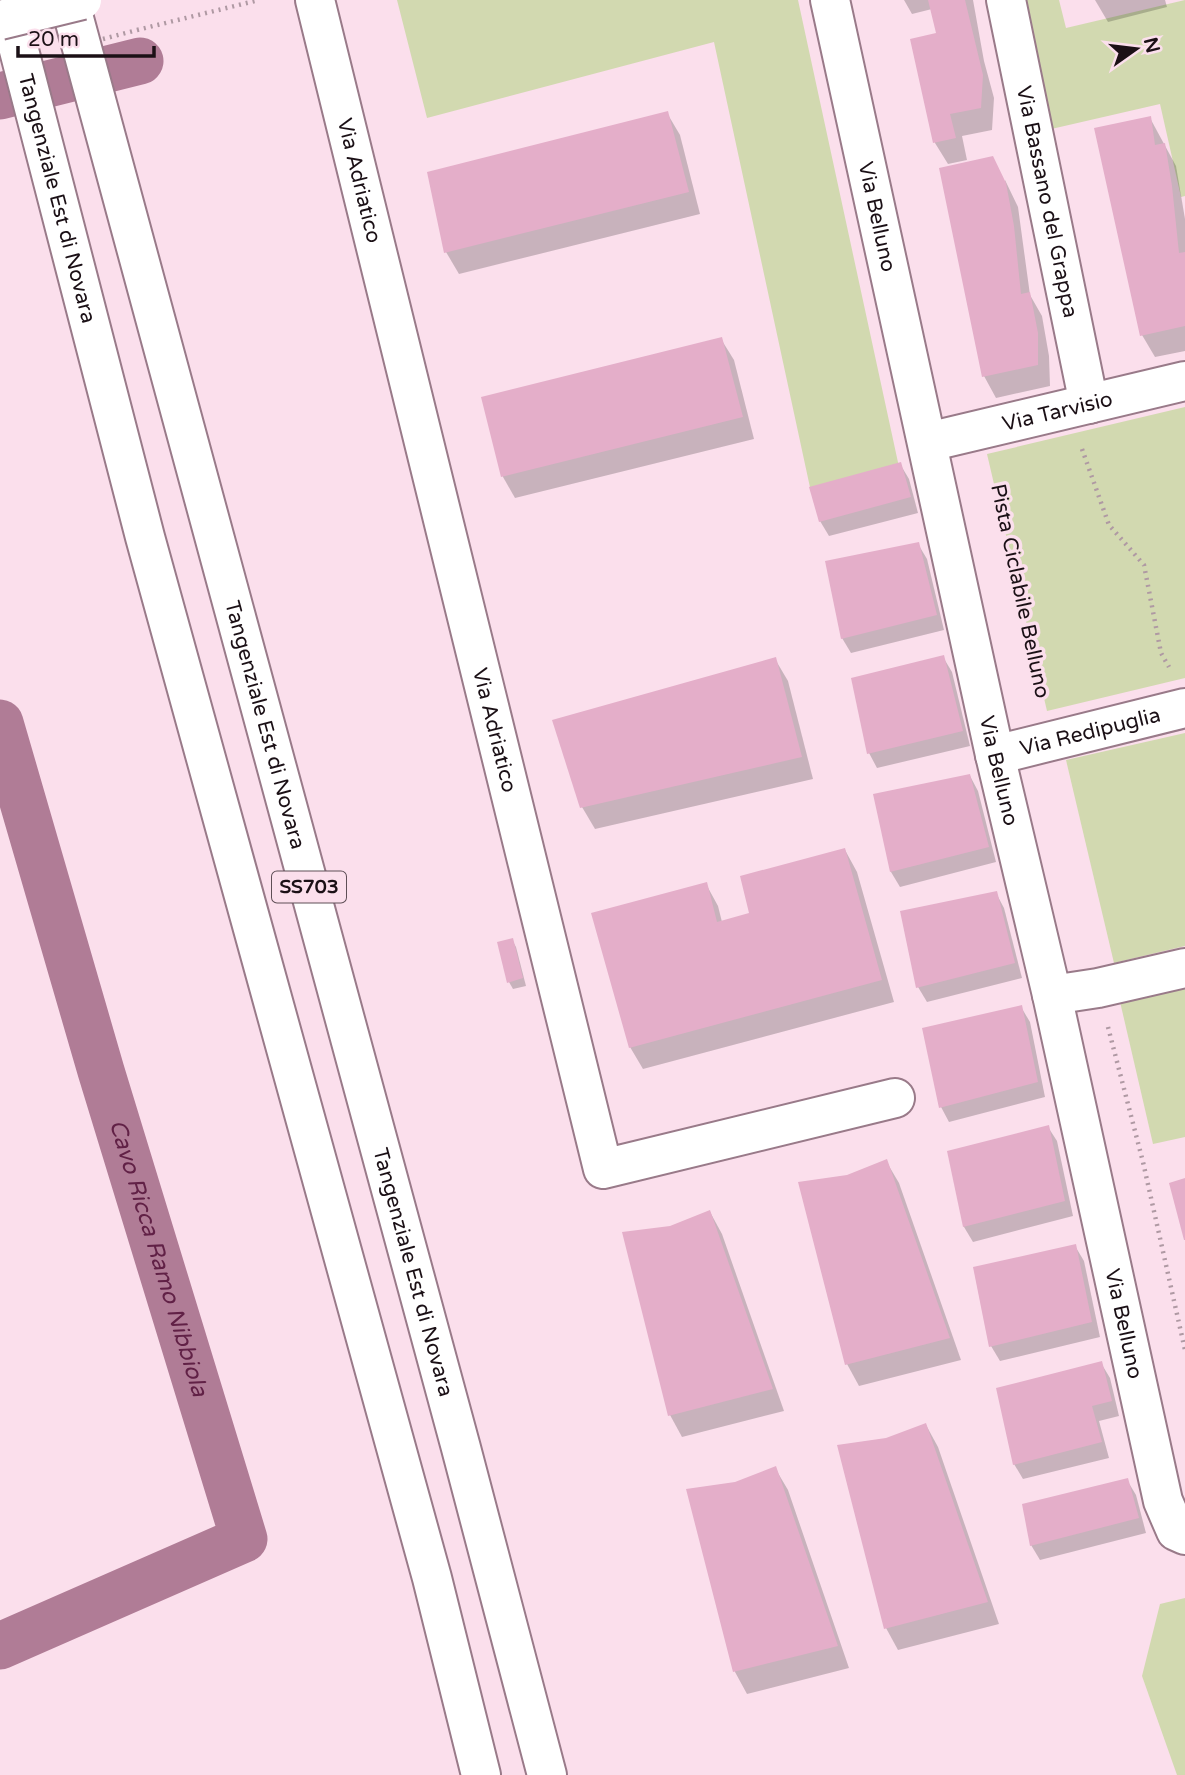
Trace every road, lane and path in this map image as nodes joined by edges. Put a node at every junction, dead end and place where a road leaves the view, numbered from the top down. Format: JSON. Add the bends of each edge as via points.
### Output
{"nodes":[{"id":1,"x":6,"y":0,"type":"edge"},
{"id":2,"x":69,"y":0,"type":"edge"},
{"id":3,"x":82,"y":0,"type":"edge"},
{"id":4,"x":259,"y":0,"type":"edge"},
{"id":5,"x":315,"y":0,"type":"edge"},
{"id":6,"x":830,"y":0,"type":"edge"},
{"id":7,"x":1006,"y":0,"type":"edge"},
{"id":8,"x":0,"y":20,"type":"edge"},
{"id":9,"x":137,"y":30,"type":"dead end"},
{"id":10,"x":1185,"y":381,"type":"edge"},
{"id":11,"x":1089,"y":404,"type":"junction"},
{"id":12,"x":1079,"y":441,"type":"dead end"},
{"id":13,"x":928,"y":442,"type":"junction"},
{"id":14,"x":1179,"y":692,"type":"edge"},
{"id":15,"x":995,"y":755,"type":"junction"},
{"id":16,"x":1185,"y":968,"type":"edge"},
{"id":17,"x":1098,"y":988,"type":"junction"},
{"id":18,"x":1052,"y":995,"type":"junction"},
{"id":19,"x":894,"y":1098,"type":"dead end"},
{"id":20,"x":1185,"y":1350,"type":"edge"},
{"id":21,"x":1185,"y":1535,"type":"edge"},
{"id":22,"x":481,"y":1775,"type":"edge"},
{"id":23,"x":547,"y":1775,"type":"edge"}],
"edges":[{"from":1,"to":22,"type":"main road","name":"Tangenziale Est di Novara","number":"SS703","via":[[145,537],[432,1578]]},
{"from":2,"to":23,"type":"main road","name":"Tangenziale Est di Novara","number":"SS703"},
{"from":3,"to":8,"type":"main road","bridge":true},
{"from":4,"to":9,"type":"path"},
{"from":5,"to":19,"type":"main road","name":"Via Adriatico","via":[[603,1169]]},
{"from":6,"to":13,"type":"main road","name":"Via Belluno"},
{"from":7,"to":11,"type":"main road","name":"Via Bassano del Grappa"},
{"from":10,"to":11,"type":"main road","name":"Via Tarvisio"},
{"from":11,"to":13,"type":"main road","name":"Via Tarvisio"},
{"from":12,"to":14,"type":"path","via":[[1109,525],[1144,565],[1161,653]]},
{"from":13,"to":15,"type":"main road","name":"Via Belluno"},
{"from":14,"to":15,"type":"main road","name":"Via Redipuglia"},
{"from":15,"to":18,"type":"main road","name":"Via Belluno"},
{"from":16,"to":17,"type":"main road"},
{"from":17,"to":18,"type":"main road"},
{"from":17,"to":20,"type":"path"},
{"from":18,"to":21,"type":"main road","name":"Via Belluno","via":[[1163,1501],[1175,1531]]}]}
